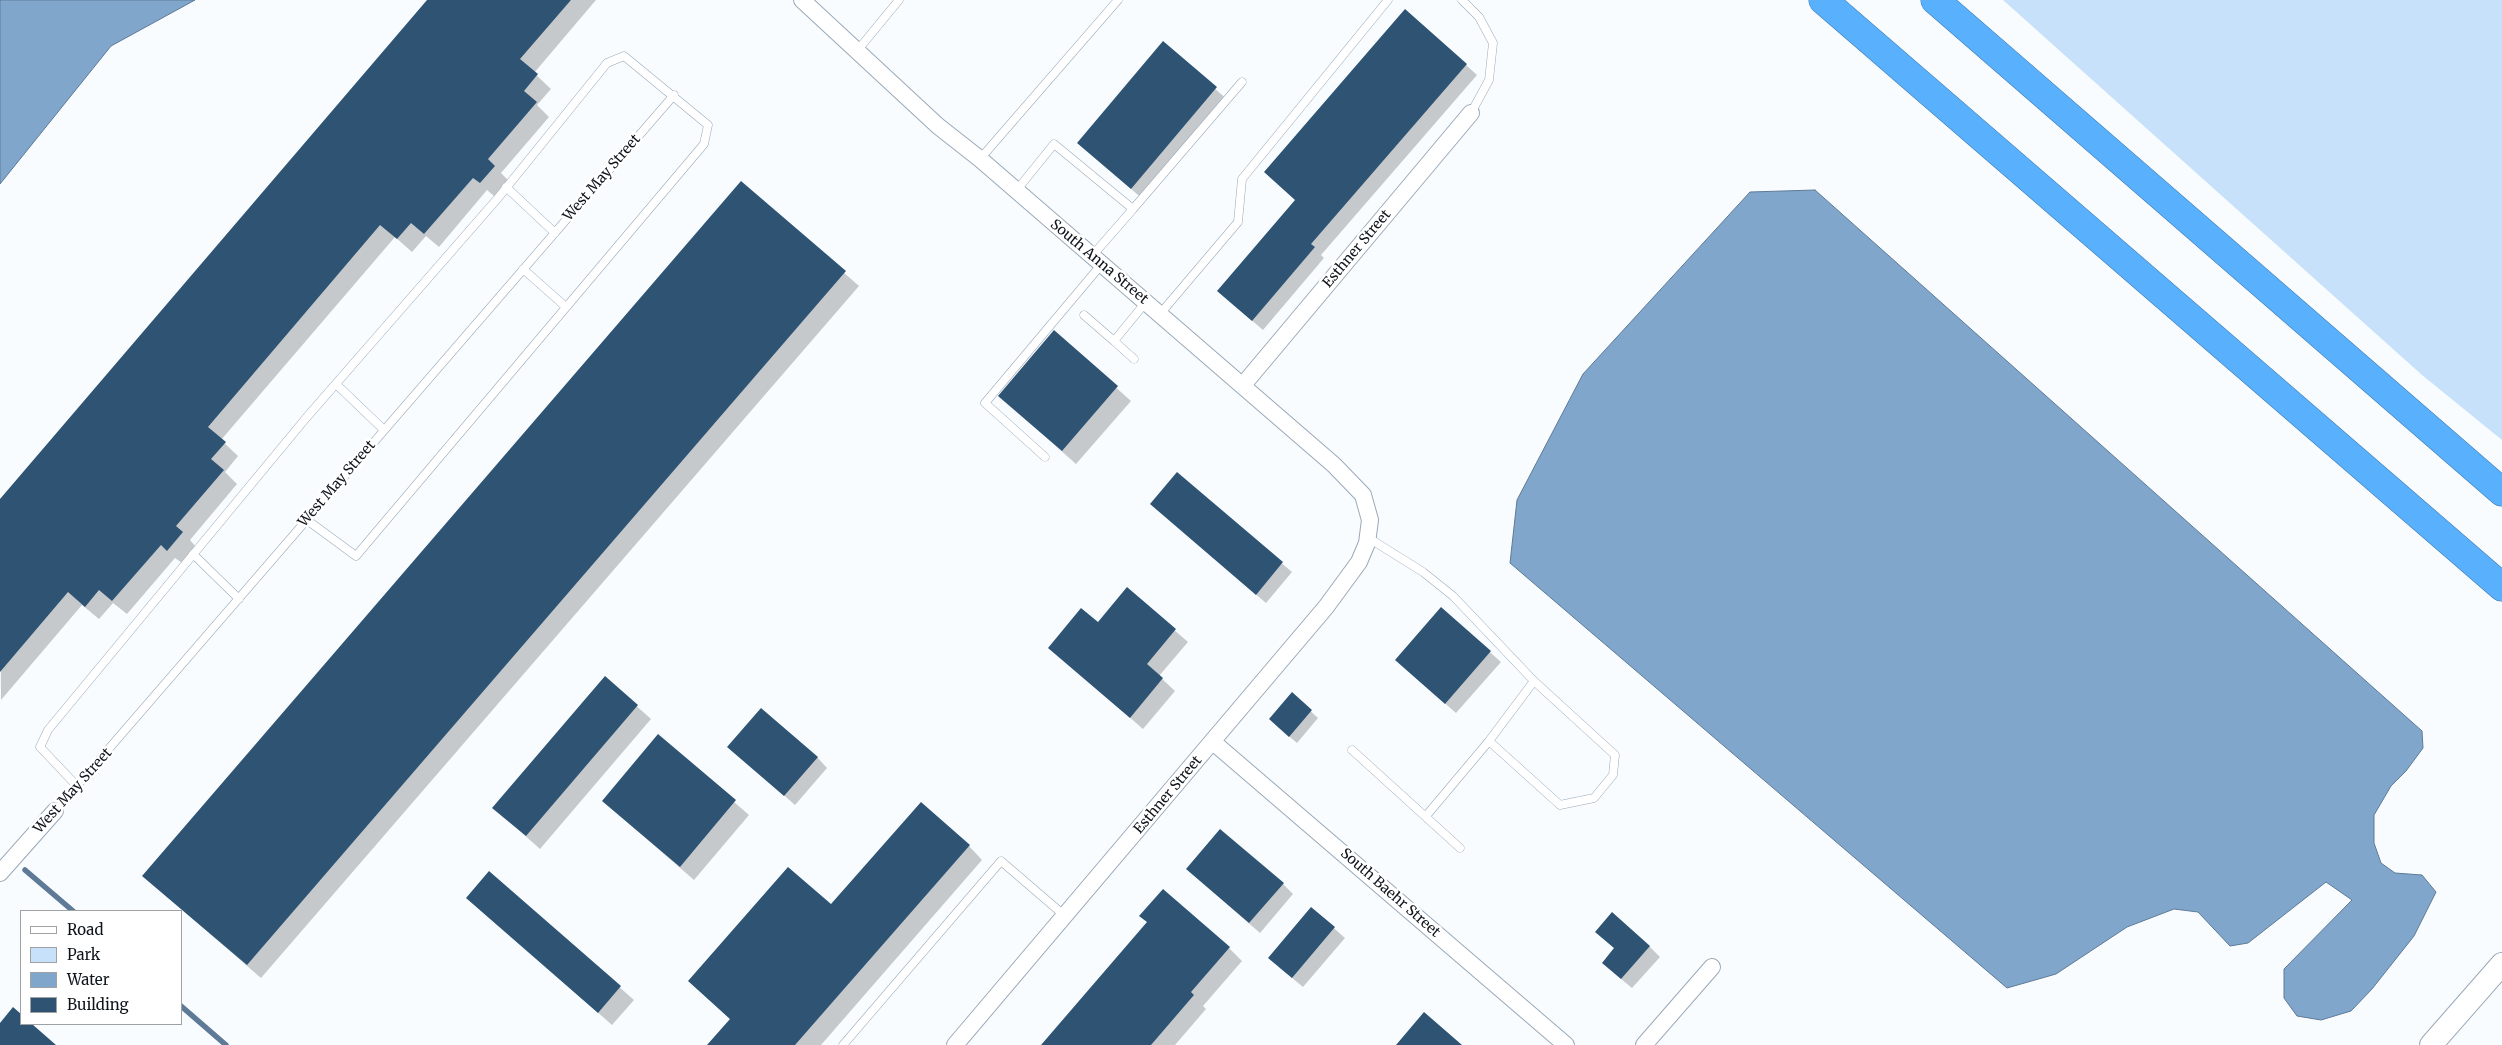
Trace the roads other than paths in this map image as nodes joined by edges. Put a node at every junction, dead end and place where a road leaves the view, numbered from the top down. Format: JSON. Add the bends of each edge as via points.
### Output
{"nodes":[{"id":1,"x":802,"y":0,"type":"edge"},
{"id":2,"x":899,"y":0,"type":"edge"},
{"id":3,"x":1118,"y":0,"type":"edge"},
{"id":4,"x":1388,"y":0,"type":"edge"},
{"id":5,"x":1462,"y":0,"type":"edge"},
{"id":6,"x":1823,"y":0,"type":"edge"},
{"id":7,"x":1936,"y":0,"type":"edge"},
{"id":8,"x":857,"y":51,"type":"junction"},
{"id":9,"x":1242,"y":82,"type":"dead end"},
{"id":10,"x":674,"y":95,"type":"junction"},
{"id":11,"x":1471,"y":114,"type":"joint"},
{"id":12,"x":980,"y":159,"type":"junction"},
{"id":13,"x":506,"y":188,"type":"junction"},
{"id":14,"x":1016,"y":190,"type":"junction"},
{"id":15,"x":1133,"y":209,"type":"junction"},
{"id":16,"x":555,"y":233,"type":"junction"},
{"id":17,"x":1097,"y":260,"type":"junction"},
{"id":18,"x":523,"y":269,"type":"junction"},
{"id":19,"x":1146,"y":302,"type":"junction"},
{"id":20,"x":566,"y":307,"type":"junction"},
{"id":21,"x":1160,"y":314,"type":"junction"},
{"id":22,"x":1084,"y":315,"type":"dead end"},
{"id":23,"x":1114,"y":341,"type":"junction"},
{"id":24,"x":1134,"y":359,"type":"dead end"},
{"id":25,"x":336,"y":384,"type":"junction"},
{"id":26,"x":1243,"y":385,"type":"junction"},
{"id":27,"x":384,"y":430,"type":"junction"},
{"id":28,"x":1046,"y":457,"type":"dead end"},
{"id":29,"x":2502,"y":492,"type":"edge"},
{"id":30,"x":307,"y":520,"type":"junction"},
{"id":31,"x":1367,"y":537,"type":"junction"},
{"id":32,"x":193,"y":554,"type":"junction"},
{"id":33,"x":2502,"y":587,"type":"edge"},
{"id":34,"x":239,"y":599,"type":"junction"},
{"id":35,"x":1534,"y":681,"type":"junction"},
{"id":36,"x":1489,"y":741,"type":"junction"},
{"id":37,"x":1213,"y":742,"type":"junction"},
{"id":38,"x":1352,"y":750,"type":"dead end"},
{"id":39,"x":77,"y":786,"type":"junction"},
{"id":40,"x":55,"y":810,"type":"joint"},
{"id":41,"x":1426,"y":816,"type":"junction"},
{"id":42,"x":1460,"y":848,"type":"dead end"},
{"id":43,"x":0,"y":873,"type":"edge"},
{"id":44,"x":1064,"y":916,"type":"junction"},
{"id":45,"x":2502,"y":964,"type":"edge"},
{"id":46,"x":1712,"y":967,"type":"dead end"},
{"id":47,"x":2436,"y":1043,"type":"edge"},
{"id":48,"x":844,"y":1044,"type":"edge"},
{"id":49,"x":955,"y":1045,"type":"edge"},
{"id":50,"x":1566,"y":1045,"type":"edge"},
{"id":51,"x":1644,"y":1045,"type":"edge"}],
"edges":[{"from":1,"to":8,"type":"street","name":"South Anna Street"},
{"from":2,"to":8,"type":"lane"},
{"from":3,"to":12,"type":"lane"},
{"from":4,"to":21,"type":"lane","via":[[1242,179],[1238,222]]},
{"from":5,"to":11,"type":"lane","via":[[1479,17],[1493,43],[1489,80]]},
{"from":6,"to":33,"type":"highway"},
{"from":7,"to":29,"type":"highway"},
{"from":8,"to":12,"type":"street","name":"South Anna Street","via":[[938,126]]},
{"from":9,"to":15,"type":"lane"},
{"from":10,"to":13,"type":"lane","via":[[624,56],[607,63]]},
{"from":10,"to":16,"type":"lane","name":"West May Street"},
{"from":10,"to":20,"type":"lane","via":[[708,125],[704,144]]},
{"from":11,"to":26,"type":"street","name":"Esthner Street"},
{"from":12,"to":14,"type":"street","name":"South Anna Street"},
{"from":13,"to":16,"type":"lane"},
{"from":13,"to":25,"type":"lane"},
{"from":14,"to":15,"type":"lane","via":[[1054,144]]},
{"from":14,"to":17,"type":"street","name":"South Anna Street"},
{"from":15,"to":17,"type":"lane"},
{"from":16,"to":18,"type":"lane","name":"West May Street"},
{"from":17,"to":19,"type":"street","name":"South Anna Street"},
{"from":17,"to":28,"type":"lane","via":[[985,403]]},
{"from":18,"to":20,"type":"lane"},
{"from":18,"to":27,"type":"lane","name":"West May Street"},
{"from":19,"to":21,"type":"street","name":"South Anna Street"},
{"from":19,"to":23,"type":"lane"},
{"from":20,"to":30,"type":"lane","via":[[356,556]]},
{"from":21,"to":26,"type":"street","name":"South Anna Street"},
{"from":22,"to":23,"type":"lane"},
{"from":23,"to":24,"type":"lane"},
{"from":25,"to":27,"type":"lane"},
{"from":25,"to":32,"type":"lane"},
{"from":26,"to":31,"type":"street","name":"South Anna Street","via":[[1334,465],[1362,495],[1370,520]]},
{"from":27,"to":30,"type":"lane","name":"West May Street"},
{"from":30,"to":34,"type":"lane","name":"West May Street"},
{"from":31,"to":35,"type":"lane","via":[[1423,572],[1453,596]]},
{"from":31,"to":37,"type":"street","name":"Esthner Street","via":[[1359,562],[1326,607]]},
{"from":32,"to":34,"type":"lane"},
{"from":32,"to":39,"type":"lane","via":[[48,730],[40,747]]},
{"from":34,"to":39,"type":"lane","name":"West May Street"},
{"from":35,"to":36,"type":"lane"},
{"from":35,"to":36,"type":"lane","via":[[1615,755],[1613,775],[1594,798],[1560,805]]},
{"from":36,"to":41,"type":"lane"},
{"from":37,"to":44,"type":"street","name":"Esthner Street"},
{"from":37,"to":50,"type":"street","name":"South Baehr Street"},
{"from":38,"to":41,"type":"lane"},
{"from":39,"to":40,"type":"lane","name":"West May Street"},
{"from":40,"to":43,"type":"street","name":"West May Street"},
{"from":41,"to":42,"type":"lane"},
{"from":44,"to":48,"type":"lane","via":[[1002,862]]},
{"from":44,"to":49,"type":"street","name":"Esthner Street"},
{"from":45,"to":47,"type":"street"},
{"from":46,"to":51,"type":"street"}]}
